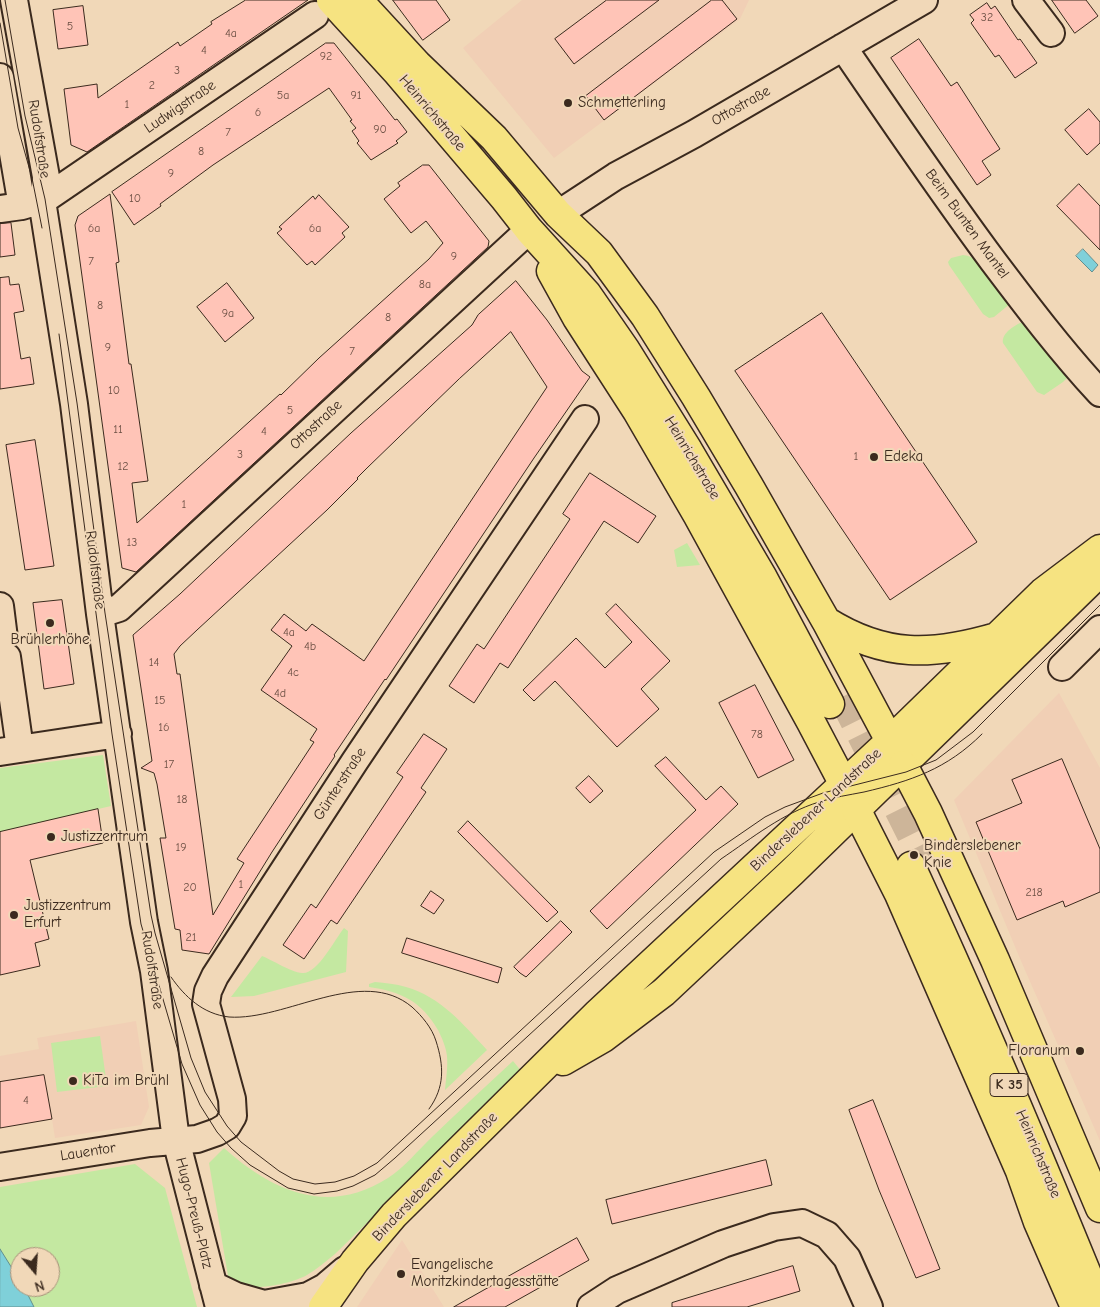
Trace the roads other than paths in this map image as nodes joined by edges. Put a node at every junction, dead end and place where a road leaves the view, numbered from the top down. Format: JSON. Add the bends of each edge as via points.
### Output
{"nodes":[{"id":1,"x":14,"y":0,"type":"edge"},
{"id":2,"x":358,"y":0,"type":"edge"},
{"id":3,"x":924,"y":0,"type":"edge"},
{"id":4,"x":1026,"y":0,"type":"edge"},
{"id":5,"x":323,"y":7,"type":"edge"},
{"id":6,"x":1051,"y":33,"type":"dead end"},
{"id":7,"x":843,"y":47,"type":"junction"},
{"id":8,"x":0,"y":77,"type":"edge"},
{"id":9,"x":22,"y":205,"type":"edge"},
{"id":10,"x":558,"y":214,"type":"junction"},
{"id":11,"x":529,"y":230,"type":"junction"},
{"id":12,"x":1100,"y":393,"type":"edge"},
{"id":13,"x":585,"y":419,"type":"dead end"},
{"id":14,"x":1100,"y":548,"type":"edge"},
{"id":15,"x":1100,"y":572,"type":"edge"},
{"id":16,"x":100,"y":614,"type":"junction"},
{"id":17,"x":826,"y":621,"type":"junction"},
{"id":18,"x":2,"y":626,"type":"edge"},
{"id":19,"x":1100,"y":628,"type":"edge"},
{"id":20,"x":998,"y":637,"type":"junction"},
{"id":21,"x":1062,"y":667,"type":"dead end"},
{"id":22,"x":118,"y":734,"type":"junction"},
{"id":23,"x":890,"y":741,"type":"junction"},
{"id":24,"x":10,"y":750,"type":"edge"},
{"id":25,"x":903,"y":765,"type":"junction"},
{"id":26,"x":843,"y":784,"type":"junction"},
{"id":27,"x":856,"y":809,"type":"junction"},
{"id":28,"x":535,"y":1076,"type":"junction"},
{"id":29,"x":176,"y":1140,"type":"junction"},
{"id":30,"x":0,"y":1167,"type":"edge"},
{"id":31,"x":1100,"y":1208,"type":"edge"},
{"id":32,"x":355,"y":1261,"type":"junction"},
{"id":33,"x":1100,"y":1265,"type":"edge"},
{"id":34,"x":216,"y":1296,"type":"edge"},
{"id":35,"x":1100,"y":1306,"type":"edge"},
{"id":36,"x":323,"y":1307,"type":"edge"},
{"id":37,"x":591,"y":1307,"type":"edge"},
{"id":38,"x":869,"y":1307,"type":"edge"},
{"id":39,"x":1075,"y":1307,"type":"edge"}],
"edges":[{"from":1,"to":9,"type":"street","name":"Rudolfstraße","via":[[46,177]]},
{"from":2,"to":10,"type":"main road","name":"Heinrichstraße","number":"K 35","via":[[417,64],[494,138]]},
{"from":3,"to":7,"type":"street","name":"Ottostraße"},
{"from":4,"to":6,"type":"street"},
{"from":5,"to":9,"type":"street","name":"Ludwigstraße"},
{"from":5,"to":11,"type":"main road","name":"Heinrichstraße","number":"K 35","via":[[396,71]]},
{"from":7,"to":10,"type":"street","name":"Ottostraße","via":[[616,176]]},
{"from":7,"to":12,"type":"street","name":"Beim Bunten Mantel","via":[[914,152],[1028,308]]},
{"from":8,"to":9,"type":"street","name":"Rudolfstraße"},
{"from":9,"to":16,"type":"street","name":"Rudolfstraße","via":[[43,207],[74,404]]},
{"from":10,"to":11,"type":"main road","name":"Heinrichstraße","number":"K 35","via":[[708,455],[836,700],[625,349],[587,294]]},
{"from":10,"to":17,"type":"main road","name":"Heinrichstraße","number":"K 35","via":[[599,253],[645,316],[696,397]]},
{"from":11,"to":16,"type":"street","name":"Ottostraße","via":[[119,608]]},
{"from":11,"to":26,"type":"main road","name":"Heinrichstraße","number":"K 35","via":[[577,318],[637,411],[698,516]]},
{"from":13,"to":29,"type":"street","name":"Günterstraße","via":[[214,976],[206,1004],[232,1099],[233,1116],[227,1126],[217,1132],[197,1139]]},
{"from":14,"to":20,"type":"main road","name":"Binderslebener Landstraße","via":[[1043,592]]},
{"from":15,"to":25,"type":"main road","name":"Binderslebener Landstraße"},
{"from":16,"to":22,"type":"street","name":"Rudolfstraße"},
{"from":17,"to":20,"type":"main road","via":[[866,642],[903,650],[952,648]]},
{"from":17,"to":23,"type":"main road","number":"K 35"},
{"from":18,"to":24,"type":"street"},
{"from":19,"to":21,"type":"street"},
{"from":20,"to":23,"type":"main road","name":"Binderslebener Landstraße"},
{"from":22,"to":24,"type":"street"},
{"from":22,"to":29,"type":"street","name":"Rudolfstraße"},
{"from":23,"to":25,"type":"main road","number":"K 35"},
{"from":23,"to":26,"type":"main road","name":"Binderslebener Landstraße"},
{"from":25,"to":27,"type":"main road","name":"Binderslebener Landstraße"},
{"from":25,"to":31,"type":"main road","number":"K 35","via":[[995,960]]},
{"from":26,"to":27,"type":"main road","name":"Heinrichstraße","number":"K 35"},
{"from":26,"to":28,"type":"main road","name":"Binderslebener Landstraße"},
{"from":27,"to":28,"type":"main road","name":"Binderslebener Landstraße","via":[[664,992],[603,1038]]},
{"from":27,"to":39,"type":"main road","number":"K 35","via":[[900,894]]},
{"from":28,"to":32,"type":"main road","name":"Binderslebener Landstraße","via":[[394,1215]]},
{"from":29,"to":30,"type":"street","name":"Lauentor"},
{"from":29,"to":34,"type":"street","name":"Hugo-Preuß-Platz"},
{"from":32,"to":34,"type":"street","name":"Hugo-Preuß-Platz","via":[[325,1287],[308,1296],[264,1304],[236,1296]]},
{"from":32,"to":36,"type":"main road","name":"Binderslebener Landstraße"},
{"from":33,"to":35,"type":"main road","name":"Heinrichstraße","number":"K 35","via":[[969,960],[917,864]]},
{"from":37,"to":38,"type":"street","via":[[617,1290],[723,1244],[774,1227],[802,1223],[827,1235],[847,1258]]}]}
